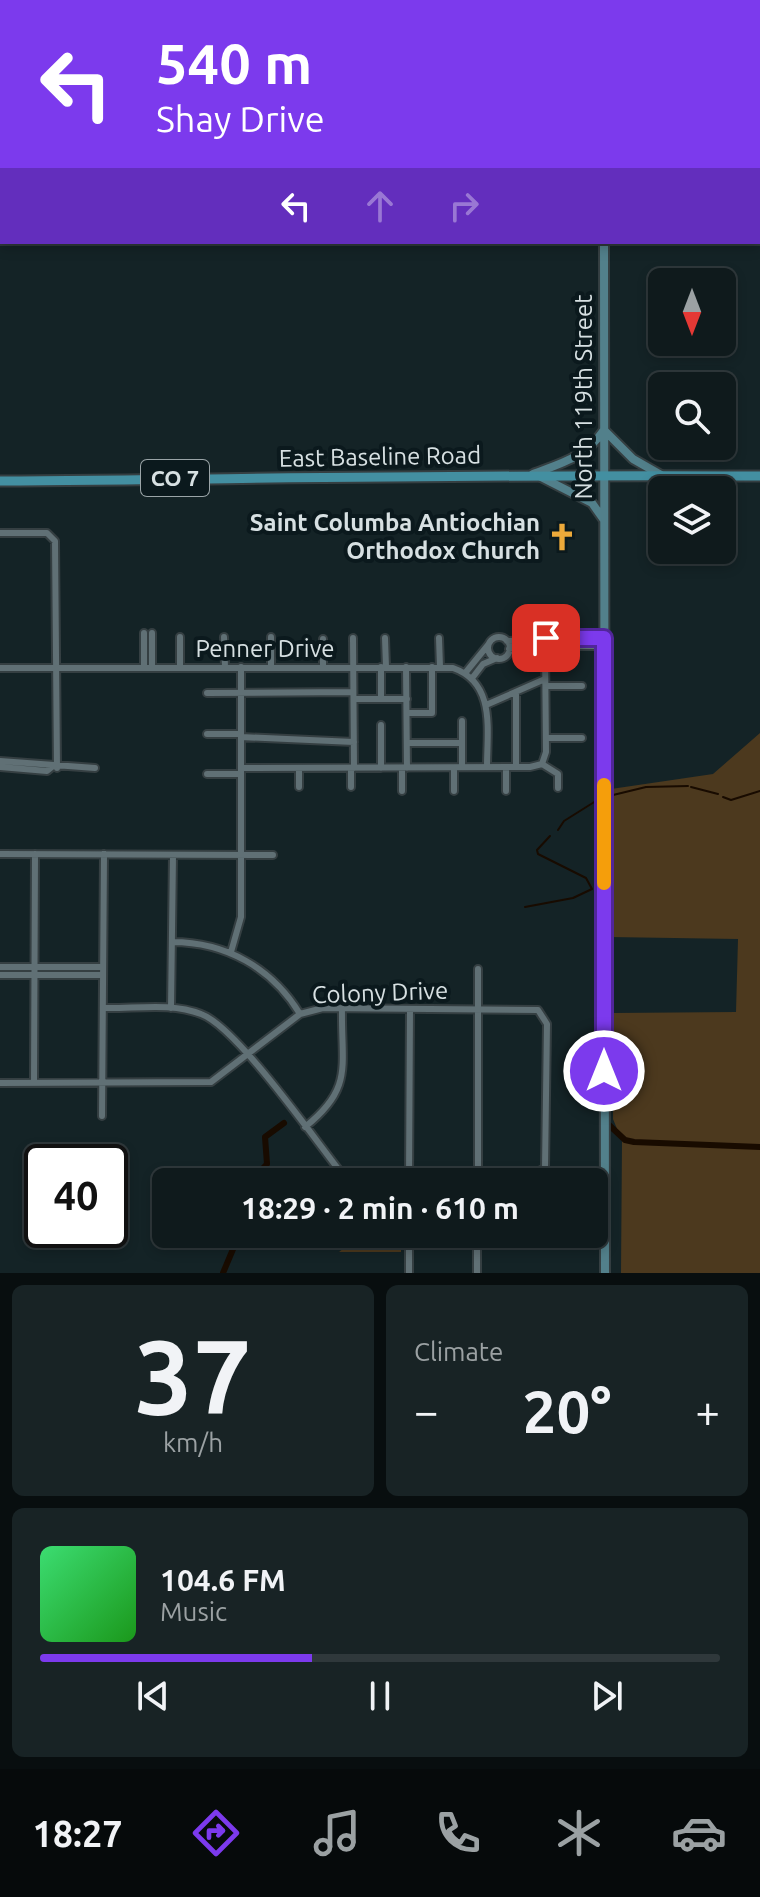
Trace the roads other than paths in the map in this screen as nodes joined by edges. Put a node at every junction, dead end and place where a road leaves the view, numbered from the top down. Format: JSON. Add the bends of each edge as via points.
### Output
{"nodes":[{"id":1,"x":604,"y":244,"type":"edge"},
{"id":2,"x":604,"y":430,"type":"junction"},
{"id":3,"x":533,"y":474,"type":"junction"},
{"id":4,"x":604,"y":475,"type":"junction"},
{"id":5,"x":661,"y":475,"type":"junction"},
{"id":6,"x":760,"y":476,"type":"edge"},
{"id":7,"x":0,"y":481,"type":"edge"},
{"id":8,"x":604,"y":521,"type":"junction"},
{"id":9,"x":0,"y":533,"type":"edge"},
{"id":10,"x":148,"y":633,"type":"dead end"},
{"id":11,"x":180,"y":637,"type":"dead end"},
{"id":12,"x":224,"y":637,"type":"dead end"},
{"id":13,"x":271,"y":637,"type":"dead end"},
{"id":14,"x":353,"y":638,"type":"dead end"},
{"id":15,"x":385,"y":638,"type":"dead end"},
{"id":16,"x":439,"y":638,"type":"dead end"},
{"id":17,"x":323,"y":639,"type":"dead end"},
{"id":18,"x":507,"y":641,"type":"junction"},
{"id":19,"x":604,"y":642,"type":"junction"},
{"id":20,"x":488,"y":645,"type":"junction"},
{"id":21,"x":545,"y":646,"type":"junction"},
{"id":22,"x":509,"y":649,"type":"junction"},
{"id":23,"x":497,"y":658,"type":"junction"},
{"id":24,"x":55,"y":667,"type":"junction"},
{"id":25,"x":148,"y":667,"type":"junction"},
{"id":26,"x":180,"y":667,"type":"junction"},
{"id":27,"x":225,"y":667,"type":"junction"},
{"id":28,"x":241,"y":667,"type":"junction"},
{"id":29,"x":271,"y":667,"type":"junction"},
{"id":30,"x":323,"y":667,"type":"junction"},
{"id":31,"x":353,"y":667,"type":"junction"},
{"id":32,"x":383,"y":667,"type":"junction"},
{"id":33,"x":406,"y":667,"type":"junction"},
{"id":34,"x":436,"y":667,"type":"junction"},
{"id":35,"x":0,"y":668,"type":"edge"},
{"id":36,"x":469,"y":675,"type":"junction"},
{"id":37,"x":546,"y":683,"type":"junction"},
{"id":38,"x":582,"y":686,"type":"dead end"},
{"id":39,"x":516,"y":692,"type":"junction"},
{"id":40,"x":207,"y":693,"type":"dead end"},
{"id":41,"x":241,"y":693,"type":"junction"},
{"id":42,"x":354,"y":696,"type":"junction"},
{"id":43,"x":381,"y":699,"type":"junction"},
{"id":44,"x":407,"y":699,"type":"junction"},
{"id":45,"x":486,"y":705,"type":"junction"},
{"id":46,"x":407,"y":713,"type":"junction"},
{"id":47,"x":462,"y":721,"type":"dead end"},
{"id":48,"x":381,"y":725,"type":"dead end"},
{"id":49,"x":207,"y":734,"type":"dead end"},
{"id":50,"x":241,"y":735,"type":"junction"},
{"id":51,"x":546,"y":738,"type":"junction"},
{"id":52,"x":582,"y":738,"type":"dead end"},
{"id":53,"x":354,"y":742,"type":"junction"},
{"id":54,"x":407,"y":743,"type":"junction"},
{"id":55,"x":462,"y":743,"type":"junction"},
{"id":56,"x":0,"y":761,"type":"edge"},
{"id":57,"x":542,"y":764,"type":"junction"},
{"id":58,"x":0,"y":767,"type":"edge"},
{"id":59,"x":462,"y":767,"type":"junction"},
{"id":60,"x":487,"y":767,"type":"junction"},
{"id":61,"x":506,"y":767,"type":"junction"},
{"id":62,"x":516,"y":767,"type":"junction"},
{"id":63,"x":54,"y":768,"type":"junction"},
{"id":64,"x":95,"y":768,"type":"dead end"},
{"id":65,"x":299,"y":768,"type":"junction"},
{"id":66,"x":352,"y":768,"type":"junction"},
{"id":67,"x":381,"y":768,"type":"junction"},
{"id":68,"x":404,"y":768,"type":"junction"},
{"id":69,"x":454,"y":768,"type":"junction"},
{"id":70,"x":241,"y":771,"type":"junction"},
{"id":71,"x":207,"y":774,"type":"dead end"},
{"id":72,"x":299,"y":787,"type":"dead end"},
{"id":73,"x":351,"y":787,"type":"dead end"},
{"id":74,"x":558,"y":788,"type":"dead end"},
{"id":75,"x":402,"y":791,"type":"dead end"},
{"id":76,"x":454,"y":791,"type":"dead end"},
{"id":77,"x":506,"y":791,"type":"dead end"},
{"id":78,"x":0,"y":854,"type":"edge"},
{"id":79,"x":35,"y":854,"type":"junction"},
{"id":80,"x":104,"y":854,"type":"junction"},
{"id":81,"x":173,"y":855,"type":"junction"},
{"id":82,"x":242,"y":855,"type":"junction"},
{"id":83,"x":273,"y":855,"type":"dead end"},
{"id":84,"x":172,"y":942,"type":"junction"},
{"id":85,"x":231,"y":952,"type":"junction"},
{"id":86,"x":0,"y":967,"type":"edge"},
{"id":87,"x":478,"y":969,"type":"dead end"},
{"id":88,"x":35,"y":971,"type":"junction"},
{"id":89,"x":103,"y":971,"type":"junction"},
{"id":90,"x":0,"y":975,"type":"edge"},
{"id":91,"x":103,"y":1008,"type":"junction"},
{"id":92,"x":171,"y":1008,"type":"junction"},
{"id":93,"x":342,"y":1009,"type":"junction"},
{"id":94,"x":410,"y":1009,"type":"junction"},
{"id":95,"x":478,"y":1009,"type":"junction"},
{"id":96,"x":300,"y":1014,"type":"junction"},
{"id":97,"x":248,"y":1055,"type":"junction"},
{"id":98,"x":0,"y":1083,"type":"edge"},
{"id":99,"x":34,"y":1083,"type":"junction"},
{"id":100,"x":103,"y":1084,"type":"junction"},
{"id":101,"x":102,"y":1116,"type":"dead end"},
{"id":102,"x":305,"y":1127,"type":"junction"},
{"id":103,"x":337,"y":1168,"type":"edge"},
{"id":104,"x":409,"y":1168,"type":"edge"},
{"id":105,"x":478,"y":1168,"type":"edge"},
{"id":106,"x":542,"y":1168,"type":"edge"},
{"id":107,"x":598,"y":1168,"type":"edge"},
{"id":108,"x":409,"y":1248,"type":"edge"},
{"id":109,"x":477,"y":1248,"type":"edge"},
{"id":110,"x":600,"y":1248,"type":"edge"},
{"id":111,"x":409,"y":1273,"type":"edge"},
{"id":112,"x":477,"y":1273,"type":"edge"},
{"id":113,"x":605,"y":1273,"type":"edge"}],
"edges":[{"from":1,"to":2,"type":"street","name":"North 119th Street"},
{"from":2,"to":3,"type":"street","via":[[582,455]]},
{"from":2,"to":4,"type":"street","name":"North 119th Street"},
{"from":2,"to":5,"type":"street","via":[[633,459]]},
{"from":3,"to":4,"type":"main road","name":"East Baseline Road","number":"CO 7"},
{"from":3,"to":7,"type":"main road","name":"East Baseline Road","number":"CO 7"},
{"from":3,"to":8,"type":"street","via":[[592,503]]},
{"from":4,"to":5,"type":"main road","name":"East Baseline Road","number":"CO 7"},
{"from":4,"to":8,"type":"street","name":"North 119th Street"},
{"from":5,"to":6,"type":"main road","name":"East Baseline Road","number":"CO 7"},
{"from":8,"to":19,"type":"street","name":"North 119th Street"},
{"from":9,"to":24,"type":"street","via":[[47,533],[55,541]]},
{"from":10,"to":25,"type":"street"},
{"from":11,"to":26,"type":"street"},
{"from":12,"to":27,"type":"street"},
{"from":13,"to":29,"type":"street"},
{"from":14,"to":31,"type":"street"},
{"from":15,"to":32,"type":"street"},
{"from":16,"to":34,"type":"street"},
{"from":17,"to":30,"type":"street"},
{"from":18,"to":19,"type":"street"},
{"from":18,"to":20,"type":"street","via":[[494,638]]},
{"from":18,"to":22,"type":"street"},
{"from":19,"to":21,"type":"street"},
{"from":19,"to":107,"type":"street","name":"North 119th Street"},
{"from":20,"to":23,"type":"street"},
{"from":20,"to":36,"type":"street"},
{"from":21,"to":22,"type":"street"},
{"from":21,"to":37,"type":"street"},
{"from":22,"to":23,"type":"street"},
{"from":23,"to":36,"type":"street"},
{"from":24,"to":25,"type":"street","name":"Penner Drive"},
{"from":24,"to":35,"type":"street","name":"Penner Drive"},
{"from":24,"to":63,"type":"street"},
{"from":25,"to":26,"type":"street","name":"Penner Drive"},
{"from":26,"to":27,"type":"street","name":"Penner Drive"},
{"from":27,"to":28,"type":"street","name":"Penner Drive"},
{"from":28,"to":29,"type":"street","name":"Penner Drive"},
{"from":28,"to":41,"type":"street"},
{"from":29,"to":30,"type":"street","name":"Penner Drive"},
{"from":30,"to":31,"type":"street","name":"Penner Drive"},
{"from":31,"to":32,"type":"street","name":"Penner Drive"},
{"from":31,"to":42,"type":"street"},
{"from":32,"to":33,"type":"street","name":"Penner Drive"},
{"from":32,"to":43,"type":"street"},
{"from":33,"to":34,"type":"street","name":"Penner Drive"},
{"from":33,"to":44,"type":"street"},
{"from":34,"to":36,"type":"street","name":"Penner Drive"},
{"from":34,"to":46,"type":"street","via":[[432,713]]},
{"from":36,"to":45,"type":"street"},
{"from":37,"to":38,"type":"street"},
{"from":37,"to":39,"type":"street"},
{"from":37,"to":51,"type":"street"},
{"from":39,"to":45,"type":"street"},
{"from":39,"to":62,"type":"street"},
{"from":40,"to":41,"type":"street"},
{"from":41,"to":42,"type":"street"},
{"from":41,"to":50,"type":"street"},
{"from":42,"to":43,"type":"street"},
{"from":42,"to":53,"type":"street"},
{"from":43,"to":44,"type":"street"},
{"from":44,"to":46,"type":"street"},
{"from":45,"to":60,"type":"street"},
{"from":46,"to":54,"type":"street"},
{"from":47,"to":55,"type":"street"},
{"from":48,"to":67,"type":"street"},
{"from":49,"to":50,"type":"street"},
{"from":50,"to":53,"type":"street"},
{"from":50,"to":70,"type":"street"},
{"from":51,"to":52,"type":"street"},
{"from":51,"to":57,"type":"street"},
{"from":53,"to":66,"type":"street"},
{"from":54,"to":55,"type":"street"},
{"from":54,"to":68,"type":"street"},
{"from":55,"to":59,"type":"street"},
{"from":56,"to":63,"type":"street"},
{"from":57,"to":62,"type":"street"},
{"from":57,"to":74,"type":"street","via":[[558,774]]},
{"from":58,"to":63,"type":"street"},
{"from":59,"to":60,"type":"street"},
{"from":59,"to":69,"type":"street"},
{"from":60,"to":61,"type":"street"},
{"from":61,"to":62,"type":"street"},
{"from":61,"to":77,"type":"street"},
{"from":63,"to":64,"type":"street"},
{"from":65,"to":66,"type":"street"},
{"from":65,"to":70,"type":"street"},
{"from":65,"to":72,"type":"street"},
{"from":66,"to":67,"type":"street"},
{"from":66,"to":73,"type":"street"},
{"from":67,"to":68,"type":"street"},
{"from":68,"to":69,"type":"street"},
{"from":68,"to":75,"type":"street"},
{"from":69,"to":76,"type":"street"},
{"from":70,"to":71,"type":"street"},
{"from":70,"to":82,"type":"street"},
{"from":78,"to":79,"type":"street"},
{"from":79,"to":80,"type":"street"},
{"from":79,"to":88,"type":"street"},
{"from":80,"to":81,"type":"street"},
{"from":80,"to":89,"type":"street"},
{"from":81,"to":82,"type":"street"},
{"from":81,"to":84,"type":"street"},
{"from":82,"to":83,"type":"street"},
{"from":82,"to":85,"type":"street","via":[[241,917]]},
{"from":84,"to":85,"type":"street"},
{"from":84,"to":92,"type":"street"},
{"from":85,"to":96,"type":"street","via":[[270,977]]},
{"from":86,"to":88,"type":"street"},
{"from":87,"to":95,"type":"street"},
{"from":88,"to":89,"type":"street"},
{"from":88,"to":90,"type":"street"},
{"from":88,"to":99,"type":"street"},
{"from":89,"to":91,"type":"street"},
{"from":91,"to":92,"type":"street"},
{"from":91,"to":100,"type":"street"},
{"from":92,"to":97,"type":"street","via":[[215,1020]]},
{"from":93,"to":94,"type":"street","name":"Colony Drive"},
{"from":93,"to":96,"type":"street","name":"Colony Drive"},
{"from":93,"to":102,"type":"street","via":[[339,1091],[329,1108]]},
{"from":94,"to":95,"type":"street","name":"Colony Drive"},
{"from":94,"to":104,"type":"street"},
{"from":95,"to":105,"type":"street"},
{"from":95,"to":106,"type":"street","name":"Colony Drive","via":[[543,1014],[547,1024]]},
{"from":96,"to":97,"type":"street","name":"Colony Drive"},
{"from":97,"to":100,"type":"street","name":"Colony Drive","via":[[211,1082]]},
{"from":97,"to":102,"type":"street"},
{"from":98,"to":99,"type":"street","name":"Colony Drive"},
{"from":99,"to":100,"type":"street","name":"Colony Drive"},
{"from":100,"to":101,"type":"street"},
{"from":102,"to":103,"type":"street"},
{"from":108,"to":111,"type":"street"},
{"from":109,"to":112,"type":"street"},
{"from":110,"to":113,"type":"street","name":"North 119th Street"}]}
